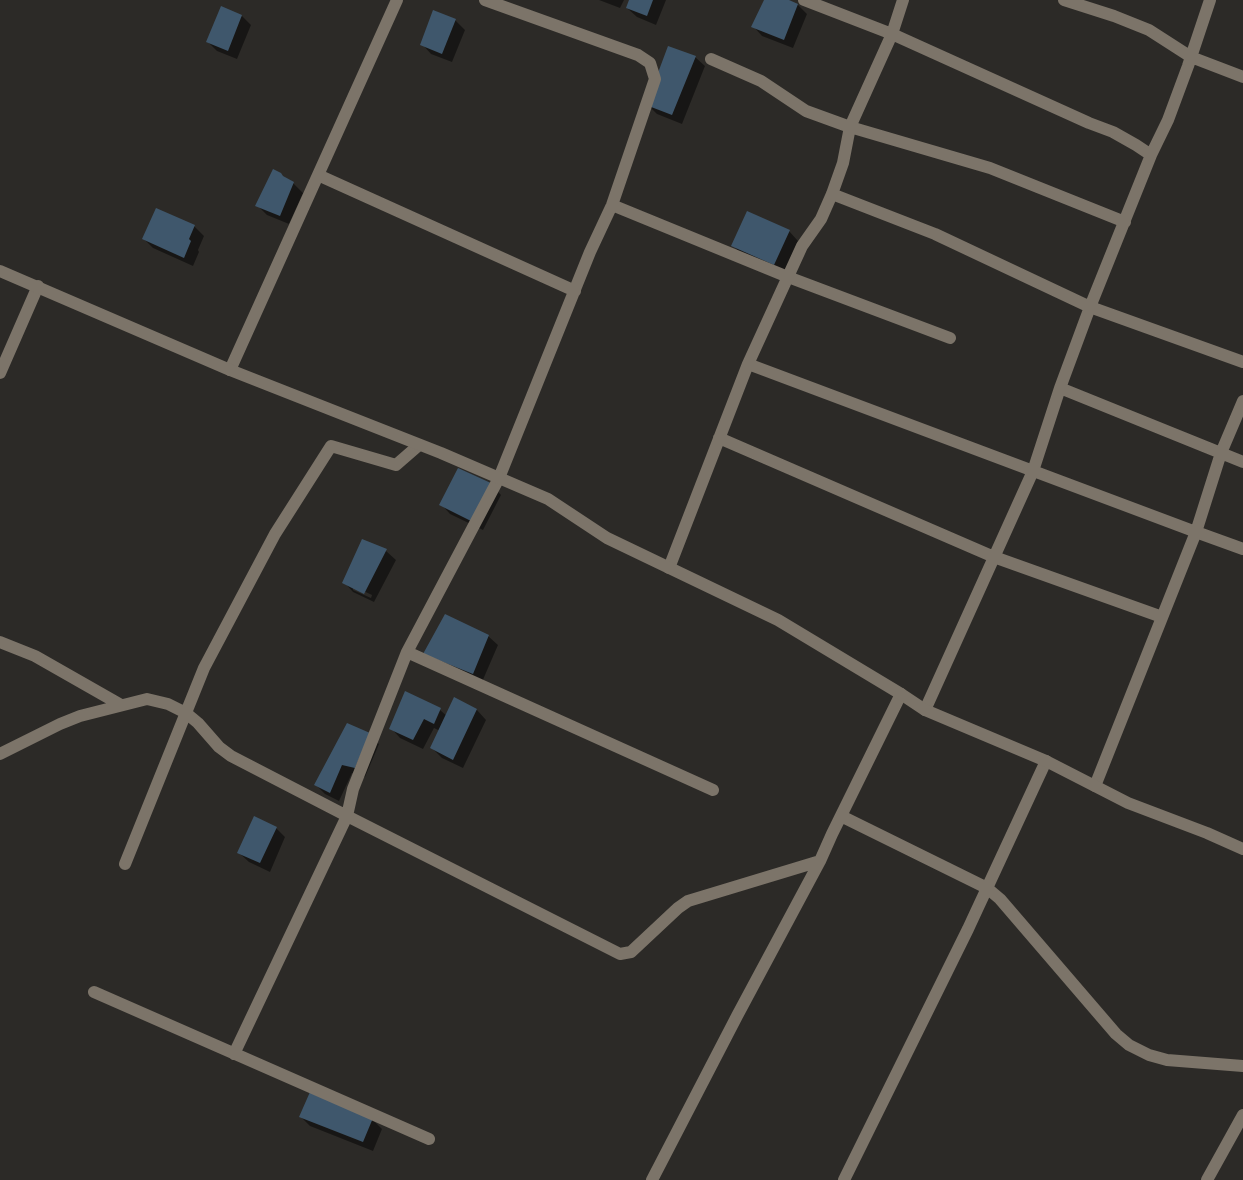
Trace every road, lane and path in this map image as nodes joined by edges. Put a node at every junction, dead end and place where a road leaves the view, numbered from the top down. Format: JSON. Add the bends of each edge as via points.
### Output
{"nodes":[{"id":1,"x":397,"y":0,"type":"edge"},
{"id":2,"x":485,"y":0,"type":"edge"},
{"id":3,"x":804,"y":0,"type":"edge"},
{"id":4,"x":903,"y":0,"type":"edge"},
{"id":5,"x":1064,"y":0,"type":"edge"},
{"id":6,"x":1210,"y":0,"type":"edge"},
{"id":7,"x":892,"y":34,"type":"junction"},
{"id":8,"x":1191,"y":57,"type":"junction"},
{"id":9,"x":711,"y":59,"type":"dead end"},
{"id":10,"x":1243,"y":77,"type":"edge"},
{"id":11,"x":850,"y":127,"type":"junction"},
{"id":12,"x":1151,"y":154,"type":"junction"},
{"id":13,"x":318,"y":175,"type":"junction"},
{"id":14,"x":832,"y":194,"type":"junction"},
{"id":15,"x":612,"y":205,"type":"junction"},
{"id":16,"x":1125,"y":222,"type":"junction"},
{"id":17,"x":0,"y":271,"type":"edge"},
{"id":18,"x":788,"y":277,"type":"junction"},
{"id":19,"x":38,"y":286,"type":"junction"},
{"id":20,"x":575,"y":291,"type":"junction"},
{"id":21,"x":1090,"y":307,"type":"junction"},
{"id":22,"x":950,"y":338,"type":"dead end"},
{"id":23,"x":1243,"y":362,"type":"edge"},
{"id":24,"x":748,"y":364,"type":"junction"},
{"id":25,"x":230,"y":370,"type":"junction"},
{"id":26,"x":0,"y":373,"type":"edge"},
{"id":27,"x":1060,"y":388,"type":"junction"},
{"id":28,"x":1243,"y":401,"type":"edge"},
{"id":29,"x":719,"y":438,"type":"junction"},
{"id":30,"x":419,"y":445,"type":"junction"},
{"id":31,"x":1221,"y":453,"type":"junction"},
{"id":32,"x":1243,"y":462,"type":"edge"},
{"id":33,"x":1033,"y":471,"type":"junction"},
{"id":34,"x":499,"y":478,"type":"junction"},
{"id":35,"x":1196,"y":532,"type":"junction"},
{"id":36,"x":1243,"y":549,"type":"edge"},
{"id":37,"x":994,"y":557,"type":"junction"},
{"id":38,"x":669,"y":568,"type":"junction"},
{"id":39,"x":1162,"y":617,"type":"junction"},
{"id":40,"x":0,"y":642,"type":"edge"},
{"id":41,"x":407,"y":652,"type":"junction"},
{"id":42,"x":901,"y":694,"type":"junction"},
{"id":43,"x":121,"y":705,"type":"junction"},
{"id":44,"x":925,"y":710,"type":"junction"},
{"id":45,"x":186,"y":713,"type":"junction"},
{"id":46,"x":0,"y":754,"type":"edge"},
{"id":47,"x":1046,"y":761,"type":"junction"},
{"id":48,"x":1095,"y":786,"type":"junction"},
{"id":49,"x":713,"y":790,"type":"dead end"},
{"id":50,"x":347,"y":816,"type":"junction"},
{"id":51,"x":841,"y":816,"type":"junction"},
{"id":52,"x":1243,"y":848,"type":"edge"},
{"id":53,"x":820,"y":861,"type":"junction"},
{"id":54,"x":125,"y":864,"type":"dead end"},
{"id":55,"x":987,"y":888,"type":"junction"},
{"id":56,"x":94,"y":992,"type":"dead end"},
{"id":57,"x":234,"y":1054,"type":"junction"},
{"id":58,"x":1243,"y":1066,"type":"edge"},
{"id":59,"x":1243,"y":1115,"type":"edge"},
{"id":60,"x":429,"y":1139,"type":"dead end"},
{"id":61,"x":652,"y":1180,"type":"edge"},
{"id":62,"x":844,"y":1180,"type":"edge"},
{"id":63,"x":1207,"y":1180,"type":"edge"}],
"edges":[{"from":1,"to":13,"type":"street"},
{"from":2,"to":15,"type":"street","via":[[638,55],[650,63],[655,79]]},
{"from":3,"to":7,"type":"street"},
{"from":4,"to":7,"type":"street"},
{"from":5,"to":8,"type":"street","via":[[1149,30]]},
{"from":6,"to":8,"type":"street"},
{"from":7,"to":11,"type":"street"},
{"from":7,"to":12,"type":"street","via":[[1113,132]]},
{"from":8,"to":10,"type":"street"},
{"from":8,"to":12,"type":"street"},
{"from":9,"to":11,"type":"street","via":[[761,81],[806,111]]},
{"from":11,"to":14,"type":"street"},
{"from":11,"to":16,"type":"street","via":[[990,168]]},
{"from":12,"to":16,"type":"street"},
{"from":13,"to":20,"type":"street"},
{"from":13,"to":25,"type":"street"},
{"from":14,"to":18,"type":"street"},
{"from":14,"to":21,"type":"street","via":[[935,234]]},
{"from":15,"to":18,"type":"street"},
{"from":15,"to":20,"type":"street"},
{"from":16,"to":21,"type":"street"},
{"from":17,"to":19,"type":"street"},
{"from":18,"to":22,"type":"street"},
{"from":18,"to":24,"type":"street"},
{"from":19,"to":25,"type":"street"},
{"from":19,"to":26,"type":"street"},
{"from":20,"to":34,"type":"street"},
{"from":21,"to":23,"type":"street"},
{"from":21,"to":27,"type":"street"},
{"from":24,"to":29,"type":"street"},
{"from":24,"to":33,"type":"street"},
{"from":25,"to":30,"type":"street"},
{"from":27,"to":31,"type":"street"},
{"from":27,"to":33,"type":"street"},
{"from":28,"to":31,"type":"street"},
{"from":29,"to":37,"type":"street"},
{"from":29,"to":38,"type":"street"},
{"from":30,"to":34,"type":"street"},
{"from":30,"to":45,"type":"street","via":[[396,465],[331,446],[275,534],[204,668]]},
{"from":31,"to":32,"type":"street"},
{"from":31,"to":35,"type":"street"},
{"from":33,"to":35,"type":"street"},
{"from":33,"to":37,"type":"street"},
{"from":34,"to":38,"type":"street","via":[[548,499],[607,538]]},
{"from":34,"to":41,"type":"street"},
{"from":35,"to":36,"type":"street"},
{"from":35,"to":39,"type":"street"},
{"from":37,"to":39,"type":"street"},
{"from":37,"to":44,"type":"street"},
{"from":38,"to":42,"type":"street","via":[[778,620]]},
{"from":39,"to":48,"type":"street"},
{"from":40,"to":43,"type":"street","via":[[35,656]]},
{"from":41,"to":49,"type":"street"},
{"from":41,"to":50,"type":"street","via":[[353,789]]},
{"from":42,"to":44,"type":"street"},
{"from":42,"to":51,"type":"street"},
{"from":43,"to":45,"type":"street","via":[[147,699]]},
{"from":43,"to":46,"type":"street","via":[[60,724]]},
{"from":44,"to":47,"type":"street"},
{"from":45,"to":50,"type":"street","via":[[231,756]]},
{"from":45,"to":54,"type":"street"},
{"from":47,"to":48,"type":"street"},
{"from":47,"to":55,"type":"street"},
{"from":48,"to":52,"type":"street","via":[[1128,804]]},
{"from":50,"to":53,"type":"street","via":[[620,954],[631,952],[688,901]]},
{"from":50,"to":57,"type":"street"},
{"from":51,"to":53,"type":"street"},
{"from":51,"to":55,"type":"street"},
{"from":53,"to":61,"type":"street"},
{"from":55,"to":58,"type":"street","via":[[1129,1045],[1167,1060]]},
{"from":55,"to":62,"type":"street"},
{"from":56,"to":57,"type":"street"},
{"from":57,"to":60,"type":"street"},
{"from":59,"to":63,"type":"street"}]}
